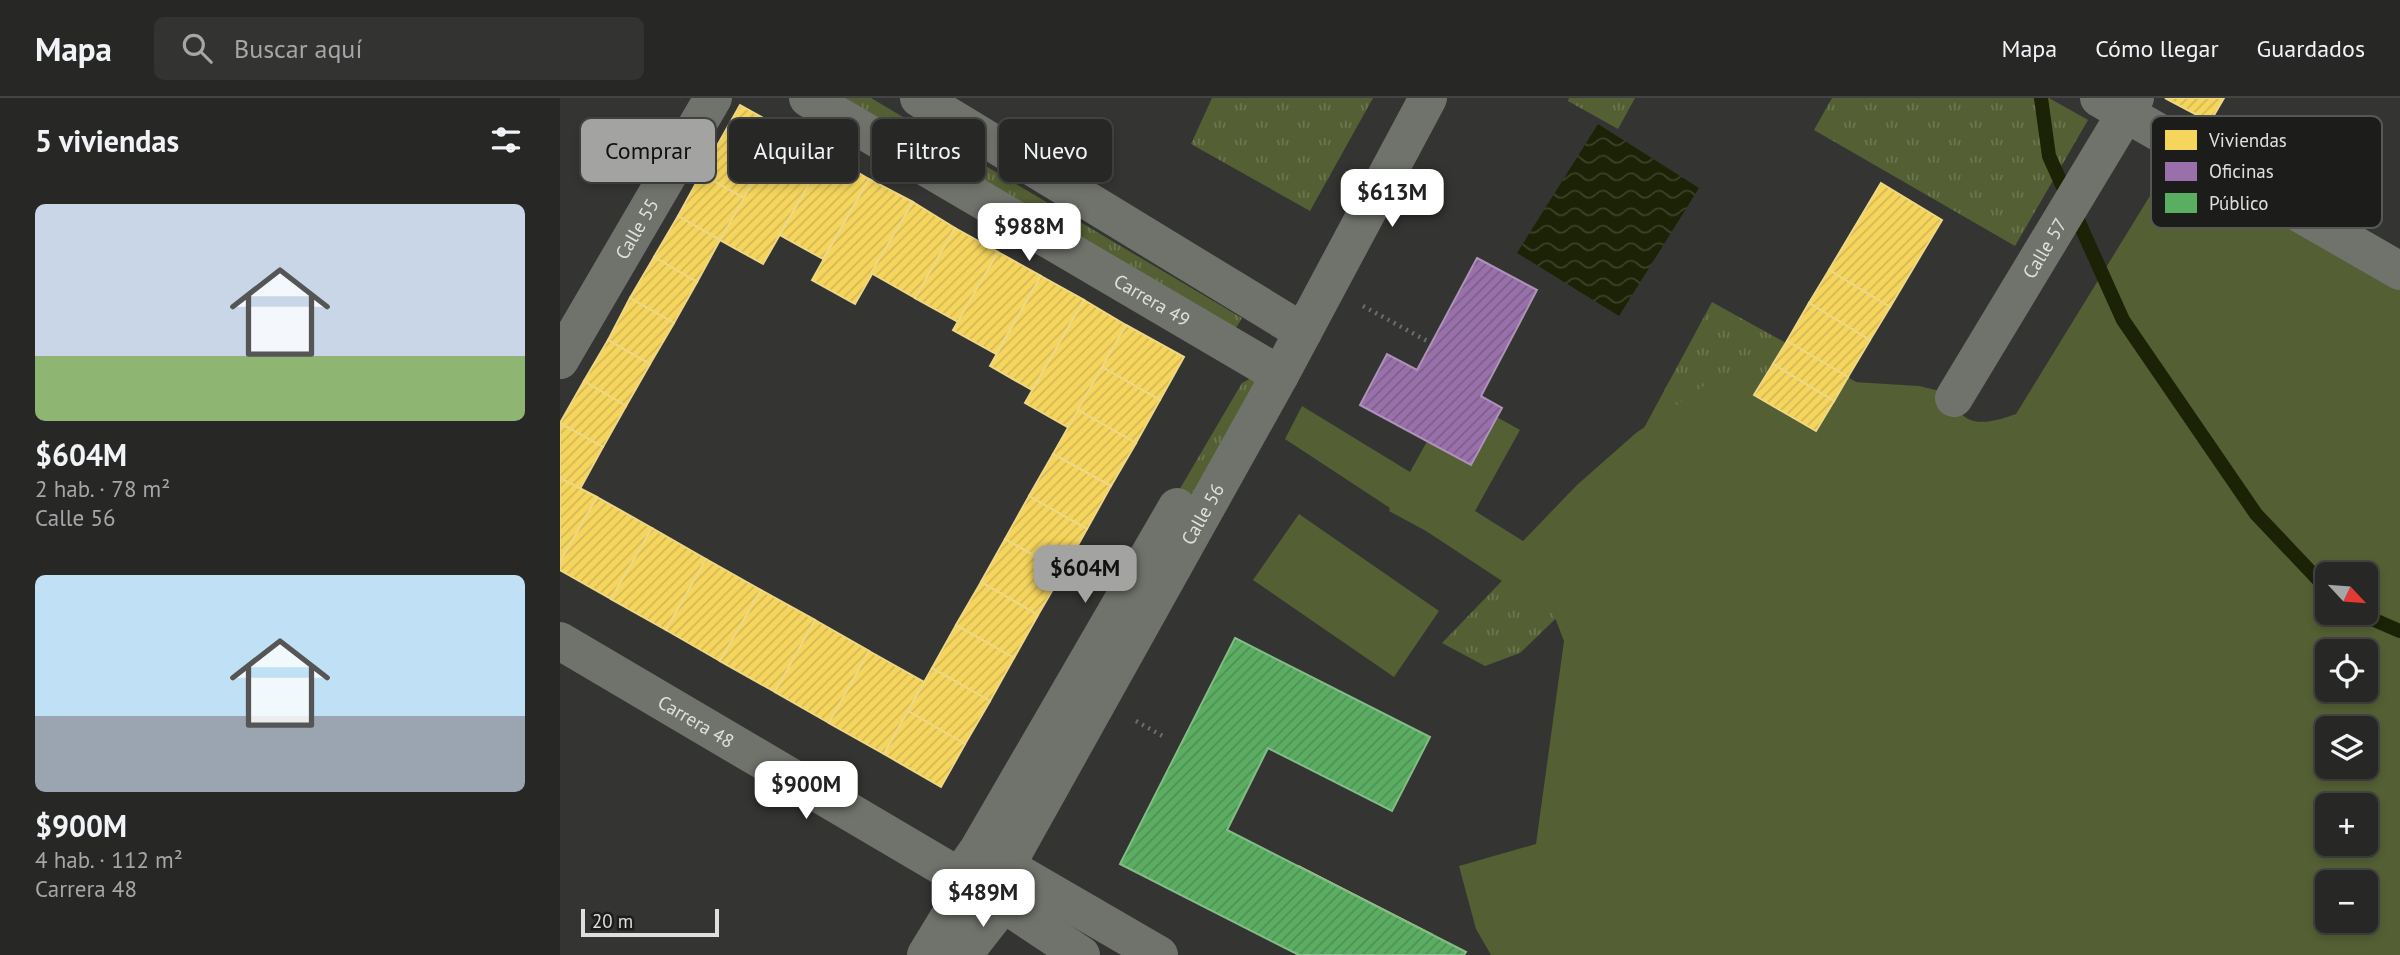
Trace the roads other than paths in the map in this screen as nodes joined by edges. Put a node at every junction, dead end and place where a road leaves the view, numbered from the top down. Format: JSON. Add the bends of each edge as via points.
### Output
{"nodes":[{"id":1,"x":713,"y":98,"type":"edge"},
{"id":2,"x":808,"y":98,"type":"edge"},
{"id":3,"x":919,"y":98,"type":"edge"},
{"id":4,"x":1428,"y":98,"type":"edge"},
{"id":5,"x":2120,"y":103,"type":"edge"},
{"id":6,"x":2151,"y":122,"type":"edge"},
{"id":7,"x":2328,"y":228,"type":"edge"},
{"id":8,"x":2400,"y":271,"type":"edge"},
{"id":9,"x":1292,"y":327,"type":"junction"},
{"id":10,"x":560,"y":360,"type":"edge"},
{"id":11,"x":1270,"y":369,"type":"junction"},
{"id":12,"x":1954,"y":398,"type":"dead end"},
{"id":13,"x":560,"y":641,"type":"edge"},
{"id":14,"x":987,"y":888,"type":"junction"},
{"id":15,"x":926,"y":955,"type":"edge"},
{"id":16,"x":963,"y":955,"type":"edge"},
{"id":17,"x":996,"y":955,"type":"edge"},
{"id":18,"x":1081,"y":955,"type":"edge"},
{"id":19,"x":1159,"y":955,"type":"edge"}],
"edges":[{"from":1,"to":10,"type":"street","name":"Calle 55"},
{"from":2,"to":11,"type":"street","name":"Carrera 49"},
{"from":3,"to":9,"type":"street"},
{"from":4,"to":9,"type":"street","name":"Calle 56"},
{"from":5,"to":6,"type":"street"},
{"from":5,"to":12,"type":"street","name":"Calle 57"},
{"from":7,"to":8,"type":"street"},
{"from":9,"to":11,"type":"street","name":"Calle 56"},
{"from":11,"to":14,"type":"street","name":"Calle 56"},
{"from":13,"to":14,"type":"street","name":"Carrera 48"},
{"from":14,"to":15,"type":"street","name":"Calle 56"},
{"from":14,"to":16,"type":"street"},
{"from":14,"to":17,"type":"street"},
{"from":14,"to":18,"type":"street","name":"Carrera 48"},
{"from":14,"to":19,"type":"street","name":"Carrera 48"}]}
